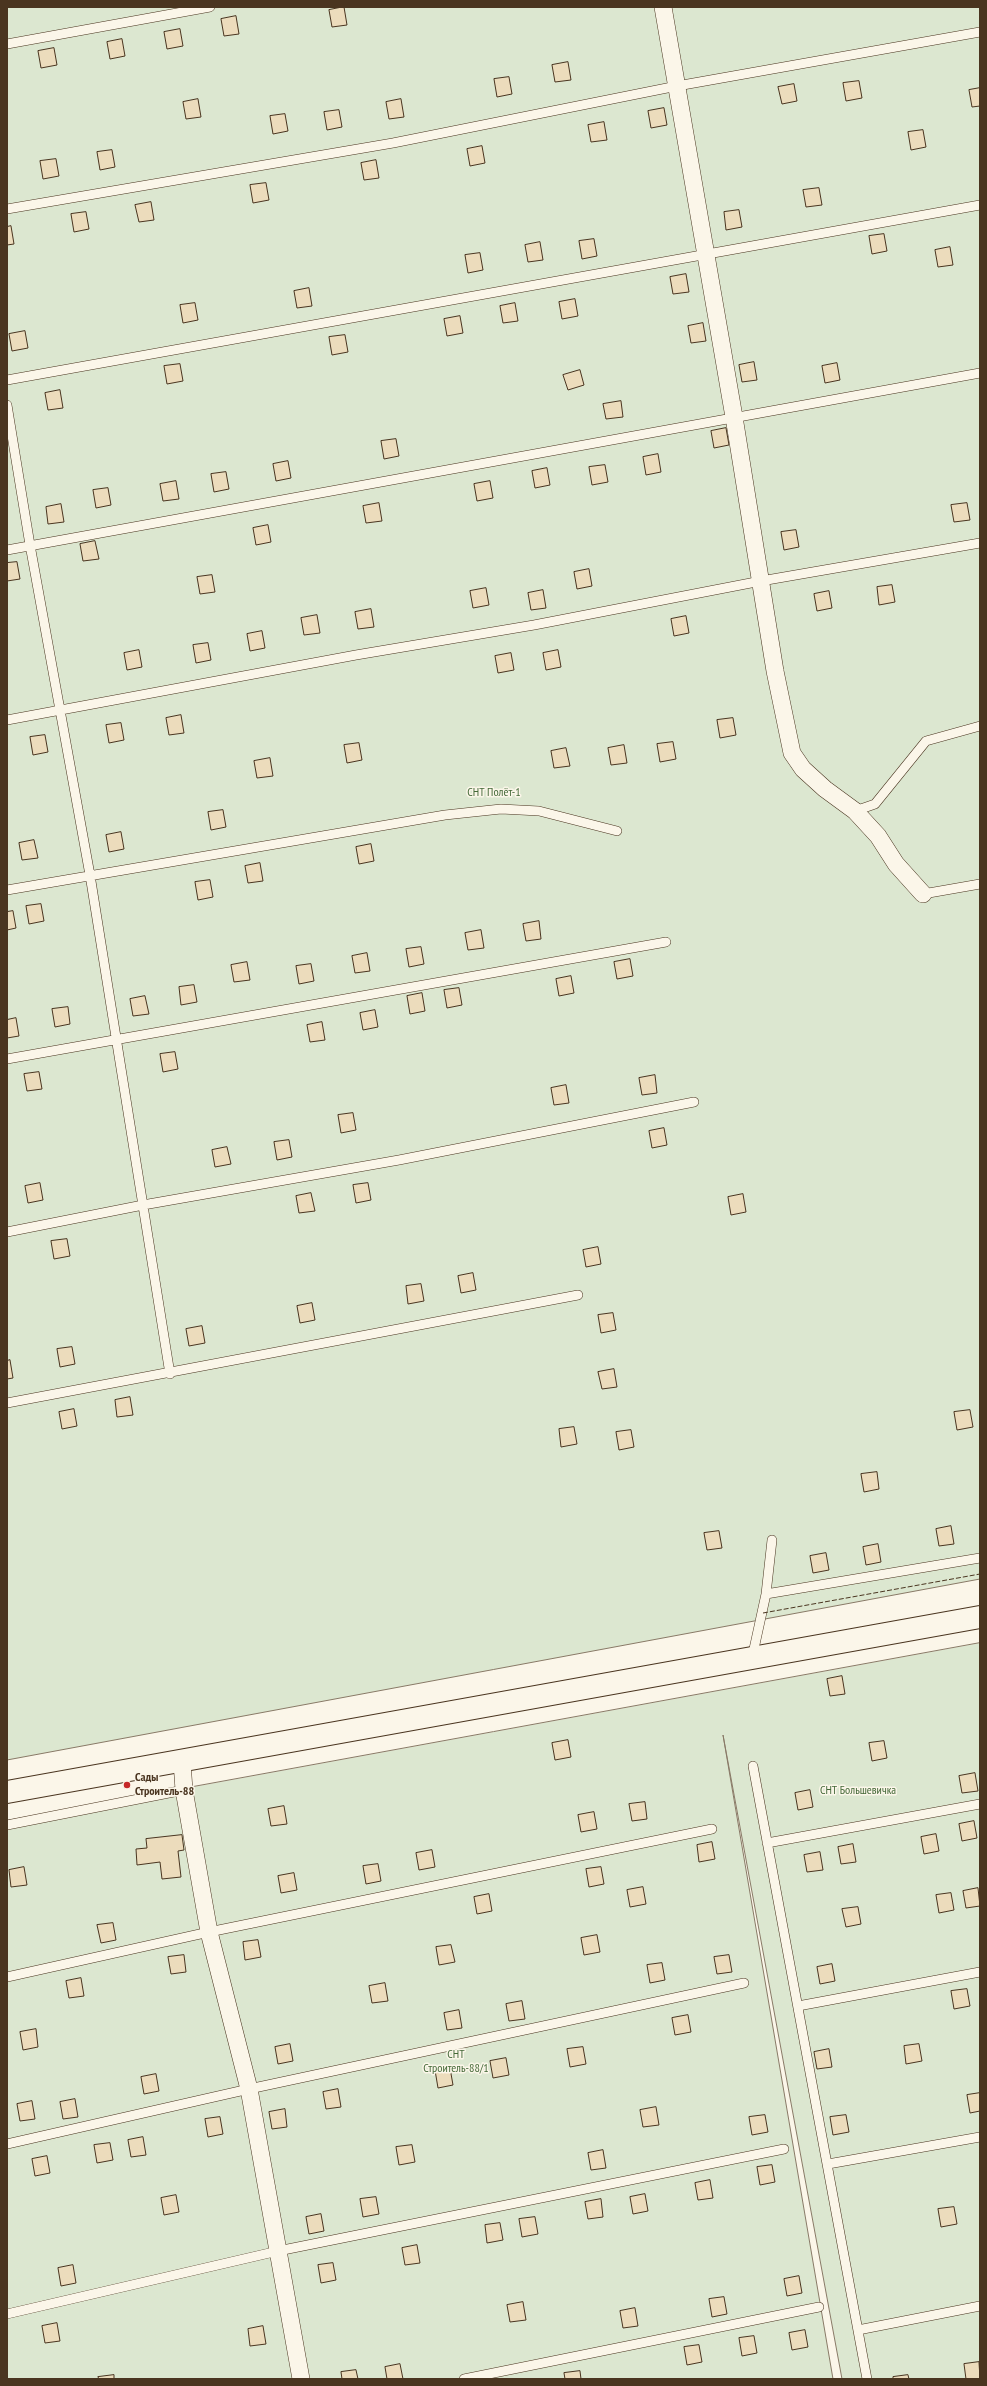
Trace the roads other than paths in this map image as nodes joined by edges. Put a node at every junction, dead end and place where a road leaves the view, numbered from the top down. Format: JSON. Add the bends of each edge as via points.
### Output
{"nodes":[{"id":1,"x":210,"y":7,"type":"edge"},
{"id":2,"x":663,"y":7,"type":"edge"},
{"id":3,"x":980,"y":32,"type":"edge"},
{"id":4,"x":7,"y":44,"type":"edge"},
{"id":5,"x":677,"y":86,"type":"junction"},
{"id":6,"x":980,"y":205,"type":"edge"},
{"id":7,"x":7,"y":209,"type":"edge"},
{"id":8,"x":704,"y":254,"type":"junction"},
{"id":9,"x":980,"y":373,"type":"edge"},
{"id":10,"x":7,"y":380,"type":"edge"},
{"id":11,"x":7,"y":405,"type":"edge"},
{"id":12,"x":734,"y":417,"type":"junction"},
{"id":13,"x":980,"y":543,"type":"edge"},
{"id":14,"x":30,"y":545,"type":"junction"},
{"id":15,"x":7,"y":550,"type":"edge"},
{"id":16,"x":761,"y":581,"type":"junction"},
{"id":17,"x":59,"y":710,"type":"junction"},
{"id":18,"x":7,"y":720,"type":"edge"},
{"id":19,"x":980,"y":726,"type":"edge"},
{"id":20,"x":855,"y":811,"type":"junction"},
{"id":21,"x":617,"y":831,"type":"dead end"},
{"id":22,"x":90,"y":875,"type":"junction"},
{"id":23,"x":980,"y":884,"type":"edge"},
{"id":24,"x":7,"y":890,"type":"edge"},
{"id":25,"x":923,"y":894,"type":"joint"},
{"id":26,"x":666,"y":942,"type":"dead end"},
{"id":27,"x":116,"y":1039,"type":"junction"},
{"id":28,"x":7,"y":1059,"type":"edge"},
{"id":29,"x":694,"y":1102,"type":"dead end"},
{"id":30,"x":143,"y":1205,"type":"junction"},
{"id":31,"x":7,"y":1232,"type":"edge"},
{"id":32,"x":578,"y":1295,"type":"dead end"},
{"id":33,"x":170,"y":1374,"type":"junction"},
{"id":34,"x":7,"y":1402,"type":"edge"},
{"id":35,"x":772,"y":1540,"type":"dead end"},
{"id":36,"x":980,"y":1558,"type":"edge"},
{"id":37,"x":766,"y":1594,"type":"junction"},
{"id":38,"x":980,"y":1617,"type":"edge"},
{"id":39,"x":752,"y":1659,"type":"junction"},
{"id":40,"x":182,"y":1762,"type":"junction"},
{"id":41,"x":753,"y":1766,"type":"dead end"},
{"id":42,"x":184,"y":1790,"type":"junction"},
{"id":43,"x":7,"y":1792,"type":"edge"},
{"id":44,"x":980,"y":1804,"type":"edge"},
{"id":45,"x":7,"y":1825,"type":"edge"},
{"id":46,"x":712,"y":1830,"type":"dead end"},
{"id":47,"x":767,"y":1843,"type":"junction"},
{"id":48,"x":209,"y":1932,"type":"junction"},
{"id":49,"x":980,"y":1972,"type":"edge"},
{"id":50,"x":7,"y":1977,"type":"edge"},
{"id":51,"x":744,"y":1983,"type":"dead end"},
{"id":52,"x":798,"y":2006,"type":"junction"},
{"id":53,"x":249,"y":2089,"type":"junction"},
{"id":54,"x":980,"y":2137,"type":"edge"},
{"id":55,"x":7,"y":2144,"type":"edge"},
{"id":56,"x":784,"y":2149,"type":"dead end"},
{"id":57,"x":828,"y":2164,"type":"junction"},
{"id":58,"x":278,"y":2251,"type":"junction"},
{"id":59,"x":980,"y":2306,"type":"edge"},
{"id":60,"x":819,"y":2308,"type":"dead end"},
{"id":61,"x":7,"y":2314,"type":"edge"},
{"id":62,"x":858,"y":2330,"type":"junction"},
{"id":63,"x":302,"y":2379,"type":"edge"},
{"id":64,"x":464,"y":2379,"type":"edge"},
{"id":65,"x":867,"y":2379,"type":"edge"}],
"edges":[{"from":1,"to":4,"type":"lane"},
{"from":2,"to":5,"type":"street"},
{"from":3,"to":5,"type":"lane"},
{"from":5,"to":7,"type":"lane","via":[[394,142]]},
{"from":5,"to":8,"type":"street"},
{"from":6,"to":8,"type":"lane"},
{"from":8,"to":10,"type":"lane"},
{"from":8,"to":12,"type":"street"},
{"from":9,"to":12,"type":"lane"},
{"from":11,"to":14,"type":"lane"},
{"from":12,"to":14,"type":"lane"},
{"from":12,"to":16,"type":"street"},
{"from":13,"to":16,"type":"lane"},
{"from":14,"to":15,"type":"lane"},
{"from":14,"to":17,"type":"lane"},
{"from":16,"to":17,"type":"lane","via":[[534,625]]},
{"from":16,"to":20,"type":"street","via":[[775,671],[792,753],[803,769]]},
{"from":17,"to":18,"type":"lane"},
{"from":17,"to":22,"type":"lane"},
{"from":19,"to":20,"type":"lane","via":[[926,741],[875,804]]},
{"from":20,"to":25,"type":"street"},
{"from":21,"to":22,"type":"lane","via":[[539,811],[501,809],[445,815]]},
{"from":22,"to":24,"type":"lane"},
{"from":22,"to":27,"type":"lane"},
{"from":23,"to":25,"type":"lane"},
{"from":26,"to":27,"type":"lane"},
{"from":27,"to":28,"type":"lane"},
{"from":27,"to":30,"type":"lane"},
{"from":29,"to":30,"type":"lane","via":[[399,1160]]},
{"from":30,"to":31,"type":"lane"},
{"from":30,"to":33,"type":"lane"},
{"from":32,"to":33,"type":"lane"},
{"from":33,"to":34,"type":"lane"},
{"from":35,"to":37,"type":"lane"},
{"from":36,"to":37,"type":"lane"},
{"from":37,"to":39,"type":"lane"},
{"from":38,"to":39,"type":"street"},
{"from":39,"to":40,"type":"street"},
{"from":40,"to":42,"type":"street"},
{"from":40,"to":43,"type":"street"},
{"from":41,"to":47,"type":"lane"},
{"from":42,"to":45,"type":"lane"},
{"from":42,"to":48,"type":"street"},
{"from":44,"to":47,"type":"lane"},
{"from":46,"to":48,"type":"lane"},
{"from":47,"to":52,"type":"lane"},
{"from":48,"to":50,"type":"lane"},
{"from":48,"to":53,"type":"street"},
{"from":49,"to":52,"type":"lane"},
{"from":51,"to":53,"type":"lane"},
{"from":52,"to":57,"type":"lane"},
{"from":53,"to":55,"type":"lane"},
{"from":53,"to":58,"type":"street"},
{"from":54,"to":57,"type":"lane"},
{"from":56,"to":58,"type":"lane"},
{"from":57,"to":62,"type":"lane"},
{"from":58,"to":61,"type":"lane"},
{"from":58,"to":63,"type":"street"},
{"from":59,"to":62,"type":"lane"},
{"from":60,"to":64,"type":"lane"},
{"from":62,"to":65,"type":"lane"}]}
